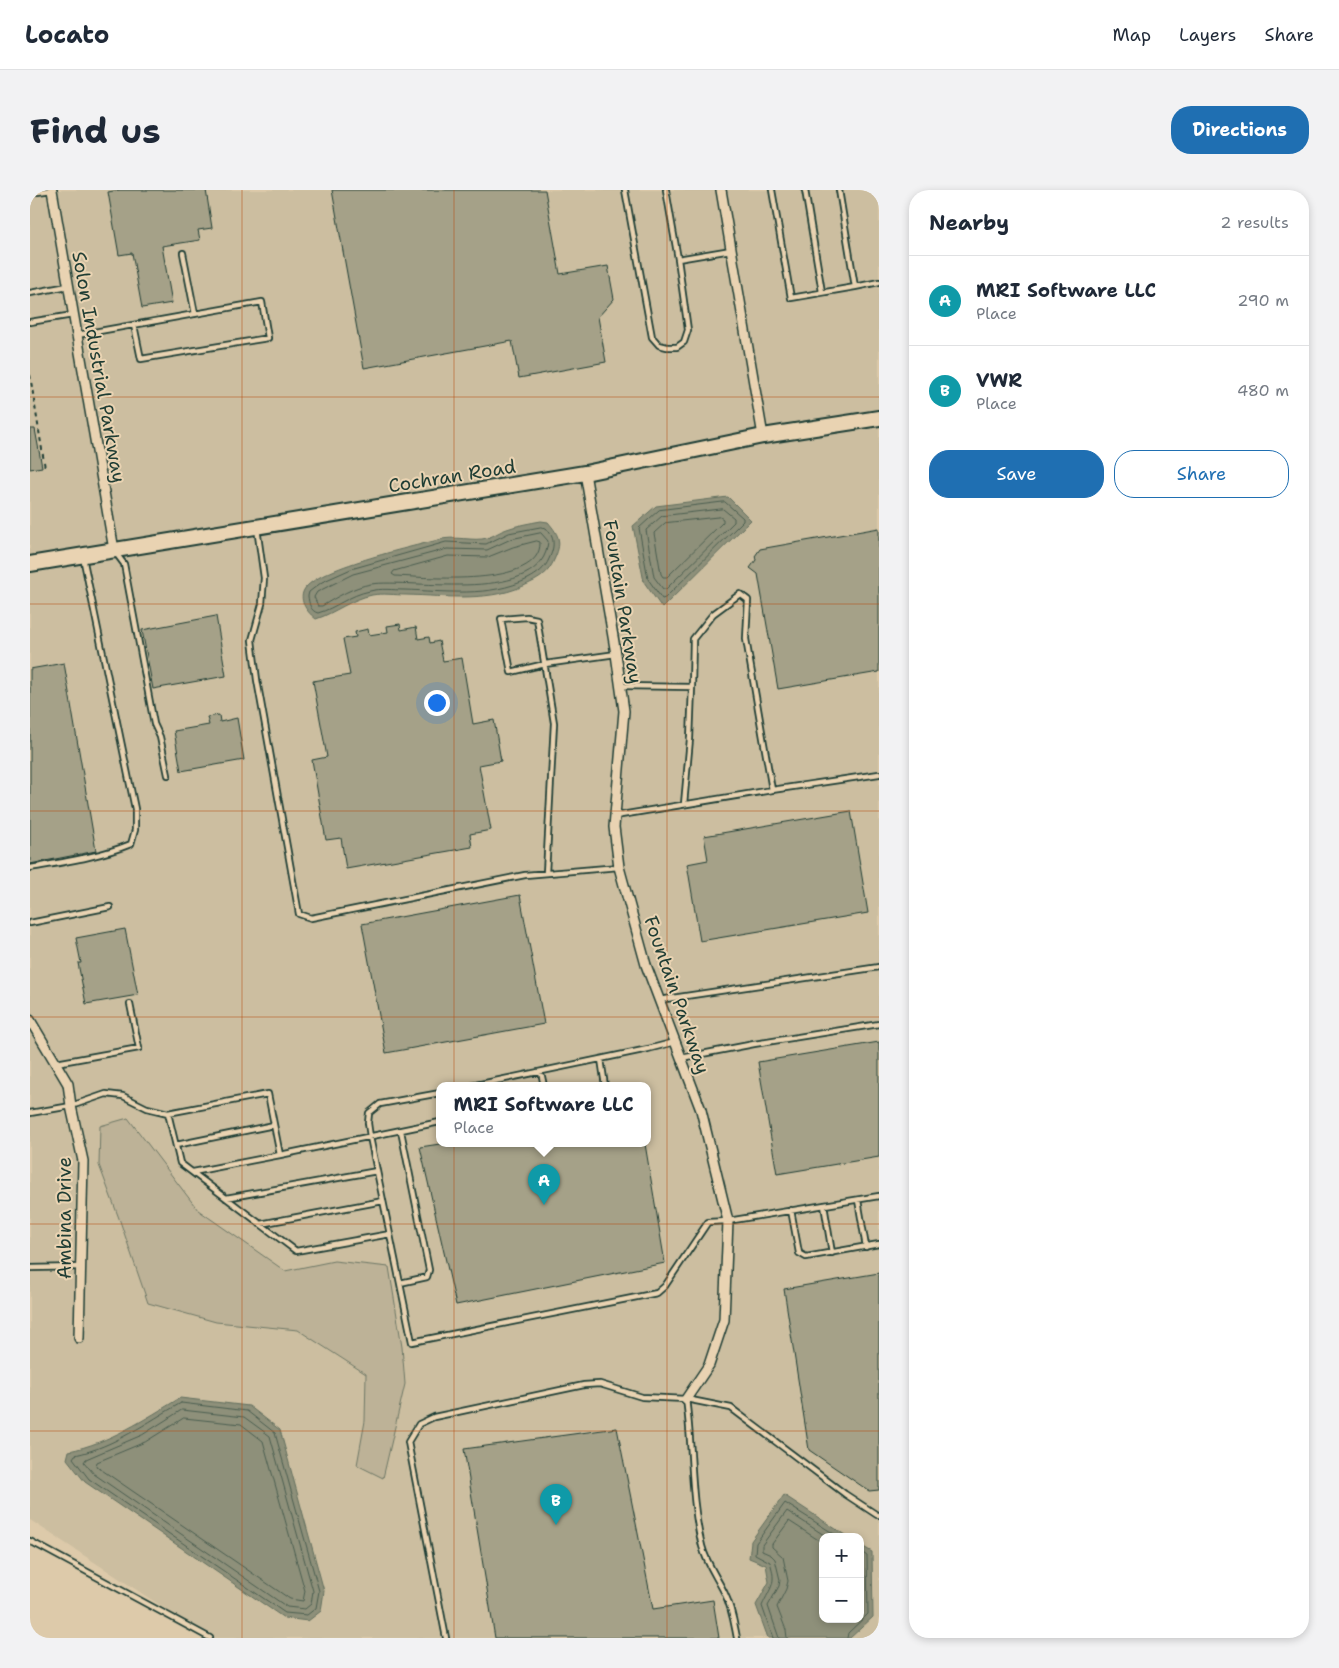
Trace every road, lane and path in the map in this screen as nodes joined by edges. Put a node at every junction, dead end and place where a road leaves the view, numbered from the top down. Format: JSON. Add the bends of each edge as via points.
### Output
{"nodes":[{"id":1,"x":52,"y":190,"type":"edge"},
{"id":2,"x":625,"y":190,"type":"edge"},
{"id":3,"x":666,"y":190,"type":"edge"},
{"id":4,"x":721,"y":190,"type":"edge"},
{"id":5,"x":772,"y":190,"type":"edge"},
{"id":6,"x":805,"y":190,"type":"edge"},
{"id":7,"x":840,"y":190,"type":"edge"},
{"id":8,"x":30,"y":194,"type":"edge"},
{"id":9,"x":731,"y":250,"type":"junction"},
{"id":10,"x":183,"y":253,"type":"dead end"},
{"id":11,"x":678,"y":259,"type":"junction"},
{"id":12,"x":879,"y":282,"type":"edge"},
{"id":13,"x":68,"y":286,"type":"junction"},
{"id":14,"x":855,"y":287,"type":"junction"},
{"id":15,"x":30,"y":292,"type":"edge"},
{"id":16,"x":822,"y":292,"type":"junction"},
{"id":17,"x":195,"y":314,"type":"junction"},
{"id":18,"x":73,"y":315,"type":"junction"},
{"id":19,"x":30,"y":322,"type":"edge"},
{"id":20,"x":134,"y":325,"type":"junction"},
{"id":21,"x":77,"y":335,"type":"junction"},
{"id":22,"x":30,"y":375,"type":"edge"},
{"id":23,"x":879,"y":418,"type":"edge"},
{"id":24,"x":763,"y":436,"type":"junction"},
{"id":25,"x":45,"y":468,"type":"dead end"},
{"id":26,"x":585,"y":473,"type":"junction"},
{"id":27,"x":257,"y":527,"type":"junction"},
{"id":28,"x":114,"y":550,"type":"junction"},
{"id":29,"x":83,"y":556,"type":"junction"},
{"id":30,"x":30,"y":564,"type":"edge"},
{"id":31,"x":616,"y":654,"type":"junction"},
{"id":32,"x":545,"y":664,"type":"junction"},
{"id":33,"x":621,"y":686,"type":"junction"},
{"id":34,"x":692,"y":687,"type":"junction"},
{"id":35,"x":879,"y":774,"type":"edge"},
{"id":36,"x":168,"y":775,"type":"dead end"},
{"id":37,"x":772,"y":790,"type":"junction"},
{"id":38,"x":684,"y":804,"type":"junction"},
{"id":39,"x":615,"y":816,"type":"junction"},
{"id":40,"x":619,"y":867,"type":"junction"},
{"id":41,"x":30,"y":868,"type":"edge"},
{"id":42,"x":546,"y":873,"type":"junction"},
{"id":43,"x":110,"y":907,"type":"dead end"},
{"id":44,"x":30,"y":922,"type":"edge"},
{"id":45,"x":879,"y":967,"type":"edge"},
{"id":46,"x":659,"y":1000,"type":"junction"},
{"id":47,"x":130,"y":1004,"type":"dead end"},
{"id":48,"x":30,"y":1020,"type":"edge"},
{"id":49,"x":879,"y":1024,"type":"edge"},
{"id":50,"x":675,"y":1042,"type":"junction"},
{"id":51,"x":681,"y":1058,"type":"junction"},
{"id":52,"x":601,"y":1059,"type":"junction"},
{"id":53,"x":56,"y":1063,"type":"junction"},
{"id":54,"x":540,"y":1072,"type":"junction"},
{"id":55,"x":504,"y":1079,"type":"junction"},
{"id":56,"x":490,"y":1082,"type":"edge"},
{"id":57,"x":505,"y":1082,"type":"edge"},
{"id":58,"x":543,"y":1082,"type":"edge"},
{"id":59,"x":604,"y":1082,"type":"edge"},
{"id":60,"x":436,"y":1094,"type":"edge"},
{"id":61,"x":71,"y":1106,"type":"junction"},
{"id":62,"x":30,"y":1113,"type":"edge"},
{"id":63,"x":168,"y":1113,"type":"junction"},
{"id":64,"x":436,"y":1123,"type":"edge"},
{"id":65,"x":274,"y":1125,"type":"junction"},
{"id":66,"x":402,"y":1131,"type":"junction"},
{"id":67,"x":370,"y":1137,"type":"junction"},
{"id":68,"x":176,"y":1145,"type":"junction"},
{"id":69,"x":280,"y":1155,"type":"junction"},
{"id":70,"x":377,"y":1171,"type":"junction"},
{"id":71,"x":192,"y":1172,"type":"junction"},
{"id":72,"x":879,"y":1196,"type":"edge"},
{"id":73,"x":226,"y":1198,"type":"junction"},
{"id":74,"x":858,"y":1200,"type":"junction"},
{"id":75,"x":383,"y":1201,"type":"junction"},
{"id":76,"x":824,"y":1205,"type":"junction"},
{"id":77,"x":791,"y":1210,"type":"junction"},
{"id":78,"x":728,"y":1220,"type":"junction"},
{"id":79,"x":260,"y":1224,"type":"junction"},
{"id":80,"x":390,"y":1234,"type":"junction"},
{"id":81,"x":879,"y":1244,"type":"edge"},
{"id":82,"x":866,"y":1247,"type":"junction"},
{"id":83,"x":832,"y":1253,"type":"junction"},
{"id":84,"x":81,"y":1267,"type":"junction"},
{"id":85,"x":30,"y":1268,"type":"edge"},
{"id":86,"x":400,"y":1283,"type":"junction"},
{"id":87,"x":79,"y":1338,"type":"dead end"},
{"id":88,"x":686,"y":1399,"type":"junction"},
{"id":89,"x":879,"y":1515,"type":"edge"},
{"id":90,"x":30,"y":1541,"type":"edge"},
{"id":91,"x":210,"y":1638,"type":"edge"},
{"id":92,"x":446,"y":1638,"type":"edge"},
{"id":93,"x":738,"y":1638,"type":"edge"}],
"edges":[{"from":1,"to":8,"type":"lane"},
{"from":1,"to":13,"type":"street","name":"Solon Industrial Parkway"},
{"from":2,"to":11,"type":"lane","via":[[652,337],[659,345],[667,347],[677,347],[684,342],[688,330]]},
{"from":3,"to":11,"type":"lane"},
{"from":4,"to":9,"type":"street"},
{"from":5,"to":16,"type":"lane","via":[[791,298]]},
{"from":6,"to":16,"type":"lane"},
{"from":7,"to":14,"type":"lane"},
{"from":9,"to":11,"type":"lane"},
{"from":9,"to":24,"type":"street"},
{"from":10,"to":17,"type":"lane"},
{"from":12,"to":14,"type":"lane"},
{"from":13,"to":15,"type":"lane"},
{"from":13,"to":18,"type":"street","name":"Solon Industrial Parkway"},
{"from":14,"to":16,"type":"lane"},
{"from":17,"to":20,"type":"lane"},
{"from":17,"to":20,"type":"lane","via":[[262,302],[268,338],[140,359]]},
{"from":18,"to":19,"type":"lane"},
{"from":18,"to":21,"type":"street","name":"Solon Industrial Parkway"},
{"from":20,"to":21,"type":"lane"},
{"from":21,"to":28,"type":"street","name":"Solon Industrial Parkway"},
{"from":22,"to":25,"type":"path"},
{"from":23,"to":24,"type":"street","name":"Cochran Road"},
{"from":24,"to":26,"type":"street","name":"Cochran Road"},
{"from":26,"to":27,"type":"street","name":"Cochran Road"},
{"from":26,"to":31,"type":"street","name":"Fountain Parkway"},
{"from":27,"to":28,"type":"street","name":"Cochran Road"},
{"from":27,"to":42,"type":"lane","via":[[264,578],[262,604],[252,640],[298,914],[311,918]]},
{"from":28,"to":29,"type":"street","name":"Cochran Road"},
{"from":28,"to":36,"type":"lane","via":[[124,564],[154,724]]},
{"from":29,"to":30,"type":"street","name":"Cochran Road"},
{"from":29,"to":41,"type":"lane","via":[[135,809],[135,830],[131,844],[116,850]]},
{"from":31,"to":32,"type":"lane"},
{"from":31,"to":33,"type":"street","name":"Fountain Parkway"},
{"from":32,"to":32,"type":"lane","via":[[511,672],[501,619],[527,617],[537,620]]},
{"from":32,"to":42,"type":"lane","via":[[554,723]]},
{"from":33,"to":34,"type":"lane"},
{"from":33,"to":39,"type":"street","name":"Fountain Parkway","via":[[624,711]]},
{"from":34,"to":37,"type":"lane","via":[[693,639],[713,614],[740,594],[748,600],[746,639]]},
{"from":34,"to":38,"type":"lane"},
{"from":35,"to":37,"type":"lane"},
{"from":37,"to":38,"type":"lane"},
{"from":38,"to":39,"type":"lane"},
{"from":39,"to":40,"type":"street","name":"Fountain Parkway"},
{"from":40,"to":42,"type":"lane"},
{"from":40,"to":46,"type":"street","name":"Fountain Parkway","via":[[646,966]]},
{"from":43,"to":44,"type":"lane"},
{"from":45,"to":46,"type":"lane"},
{"from":46,"to":50,"type":"street","name":"Fountain Parkway"},
{"from":47,"to":53,"type":"lane","via":[[139,1048]]},
{"from":48,"to":53,"type":"street","name":"Ambina Drive"},
{"from":49,"to":51,"type":"lane"},
{"from":50,"to":51,"type":"street","name":"Fountain Parkway"},
{"from":50,"to":52,"type":"lane"},
{"from":51,"to":78,"type":"street","name":"Fountain Parkway","via":[[702,1110]]},
{"from":52,"to":54,"type":"lane"},
{"from":52,"to":59,"type":"lane"},
{"from":53,"to":61,"type":"street","name":"Ambina Drive","via":[[68,1084]]},
{"from":54,"to":55,"type":"lane"},
{"from":54,"to":58,"type":"lane"},
{"from":55,"to":56,"type":"lane"},
{"from":55,"to":57,"type":"lane"},
{"from":60,"to":67,"type":"lane","via":[[373,1108],[368,1112]]},
{"from":61,"to":62,"type":"lane"},
{"from":61,"to":63,"type":"lane","via":[[106,1094],[123,1096],[147,1108]]},
{"from":61,"to":84,"type":"street","name":"Ambina Drive","via":[[83,1161]]},
{"from":63,"to":65,"type":"lane","via":[[268,1094]]},
{"from":63,"to":68,"type":"lane"},
{"from":64,"to":66,"type":"lane"},
{"from":65,"to":68,"type":"lane"},
{"from":65,"to":69,"type":"lane"},
{"from":66,"to":67,"type":"lane"},
{"from":66,"to":86,"type":"lane","via":[[429,1270],[427,1277]]},
{"from":67,"to":69,"type":"lane"},
{"from":67,"to":70,"type":"lane"},
{"from":68,"to":71,"type":"lane","via":[[180,1162]]},
{"from":69,"to":71,"type":"lane"},
{"from":70,"to":73,"type":"lane"},
{"from":70,"to":75,"type":"lane"},
{"from":71,"to":73,"type":"lane"},
{"from":72,"to":74,"type":"lane"},
{"from":73,"to":79,"type":"lane"},
{"from":74,"to":76,"type":"lane"},
{"from":74,"to":82,"type":"lane"},
{"from":75,"to":79,"type":"lane"},
{"from":75,"to":80,"type":"lane"},
{"from":76,"to":77,"type":"lane"},
{"from":76,"to":83,"type":"lane"},
{"from":77,"to":78,"type":"lane"},
{"from":77,"to":83,"type":"lane","via":[[799,1253],[806,1257]]},
{"from":78,"to":86,"type":"lane","via":[[708,1222],[657,1293],[412,1342]]},
{"from":78,"to":88,"type":"street","name":"Fountain Parkway","via":[[724,1320],[709,1365]]},
{"from":79,"to":80,"type":"lane","via":[[296,1252]]},
{"from":80,"to":86,"type":"lane"},
{"from":81,"to":82,"type":"lane"},
{"from":82,"to":83,"type":"lane"},
{"from":84,"to":85,"type":"lane"},
{"from":84,"to":87,"type":"street","name":"Ambina Drive"},
{"from":88,"to":89,"type":"lane","via":[[731,1408],[845,1494]]},
{"from":88,"to":92,"type":"lane","via":[[642,1397],[600,1384],[584,1385],[434,1417],[419,1424],[408,1442]]},
{"from":88,"to":93,"type":"lane","via":[[695,1510],[702,1548],[726,1596]]},
{"from":90,"to":91,"type":"lane"}]}
